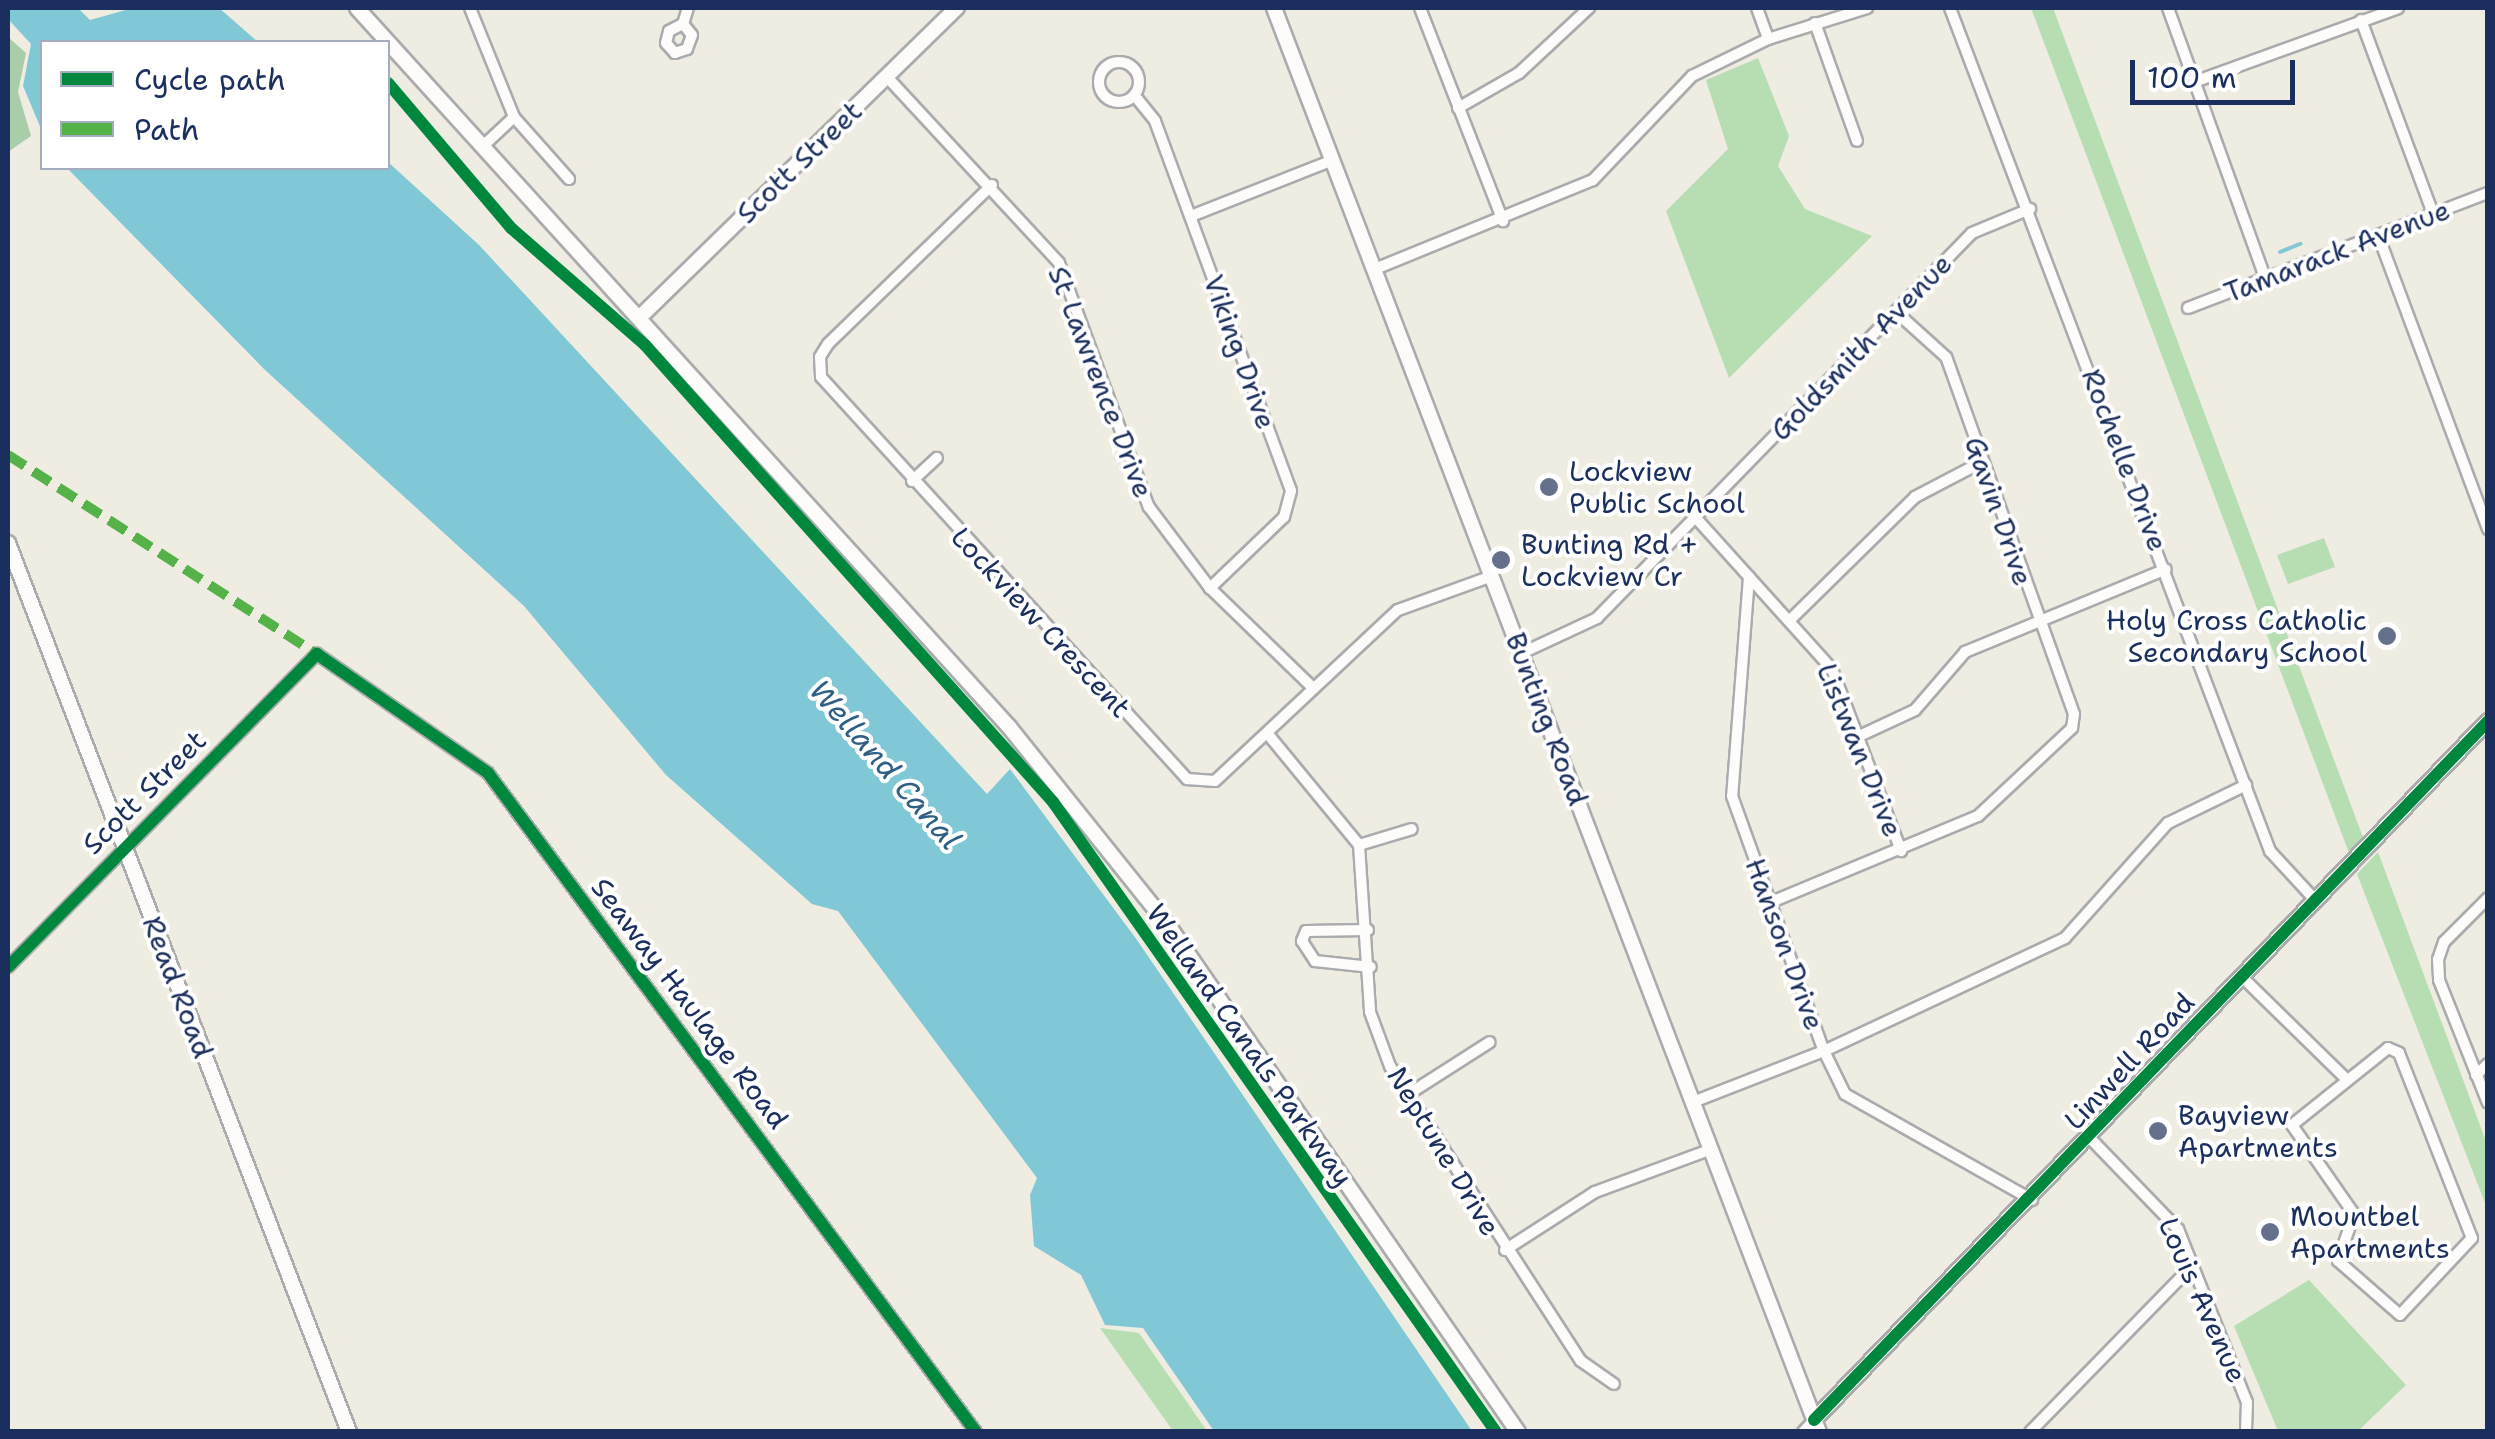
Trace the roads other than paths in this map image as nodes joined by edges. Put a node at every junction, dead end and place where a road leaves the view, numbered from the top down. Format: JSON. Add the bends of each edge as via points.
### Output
{"nodes":[{"id":1,"x":357,"y":8,"type":"edge"},
{"id":2,"x":470,"y":8,"type":"edge"},
{"id":3,"x":688,"y":8,"type":"edge"},
{"id":4,"x":958,"y":8,"type":"edge"},
{"id":5,"x":1274,"y":8,"type":"edge"},
{"id":6,"x":1420,"y":8,"type":"edge"},
{"id":7,"x":1589,"y":8,"type":"edge"},
{"id":8,"x":1756,"y":8,"type":"edge"},
{"id":9,"x":1866,"y":8,"type":"edge"},
{"id":10,"x":1950,"y":8,"type":"edge"},
{"id":11,"x":2168,"y":8,"type":"edge"},
{"id":12,"x":2398,"y":8,"type":"edge"},
{"id":13,"x":2361,"y":20,"type":"junction"},
{"id":14,"x":1815,"y":23,"type":"junction"},
{"id":15,"x":683,"y":24,"type":"dead end"},
{"id":16,"x":1768,"y":39,"type":"junction"},
{"id":17,"x":386,"y":40,"type":"edge"},
{"id":18,"x":390,"y":44,"type":"edge"},
{"id":19,"x":887,"y":77,"type":"junction"},
{"id":20,"x":2194,"y":82,"type":"junction"},
{"id":21,"x":1135,"y":96,"type":"junction"},
{"id":22,"x":1458,"y":108,"type":"junction"},
{"id":23,"x":514,"y":117,"type":"junction"},
{"id":24,"x":1856,"y":141,"type":"dead end"},
{"id":25,"x":484,"y":146,"type":"junction"},
{"id":26,"x":1333,"y":160,"type":"junction"},
{"id":27,"x":569,"y":180,"type":"dead end"},
{"id":28,"x":992,"y":184,"type":"junction"},
{"id":29,"x":2488,"y":193,"type":"edge"},
{"id":30,"x":2030,"y":209,"type":"junction"},
{"id":31,"x":2433,"y":214,"type":"junction"},
{"id":32,"x":1190,"y":216,"type":"junction"},
{"id":33,"x":1502,"y":221,"type":"junction"},
{"id":34,"x":2378,"y":235,"type":"junction"},
{"id":35,"x":1375,"y":269,"type":"junction"},
{"id":36,"x":2266,"y":276,"type":"junction"},
{"id":37,"x":2188,"y":308,"type":"dead end"},
{"id":38,"x":1896,"y":312,"type":"junction"},
{"id":39,"x":640,"y":316,"type":"junction"},
{"id":40,"x":937,"y":458,"type":"dead end"},
{"id":41,"x":1982,"y":462,"type":"junction"},
{"id":42,"x":912,"y":481,"type":"junction"},
{"id":43,"x":1696,"y":518,"type":"junction"},
{"id":44,"x":2488,"y":529,"type":"edge"},
{"id":45,"x":8,"y":543,"type":"edge"},
{"id":46,"x":2166,"y":569,"type":"junction"},
{"id":47,"x":1492,"y":576,"type":"junction"},
{"id":48,"x":1749,"y":577,"type":"junction"},
{"id":49,"x":1210,"y":588,"type":"junction"},
{"id":50,"x":2036,"y":617,"type":"junction"},
{"id":51,"x":1792,"y":618,"type":"junction"},
{"id":52,"x":1522,"y":653,"type":"junction"},
{"id":53,"x":317,"y":654,"type":"joint"},
{"id":54,"x":1312,"y":687,"type":"junction"},
{"id":55,"x":2488,"y":721,"type":"edge"},
{"id":56,"x":1266,"y":733,"type":"junction"},
{"id":57,"x":1854,"y":738,"type":"junction"},
{"id":58,"x":2246,"y":785,"type":"junction"},
{"id":59,"x":1412,"y":829,"type":"dead end"},
{"id":60,"x":1359,"y":845,"type":"junction"},
{"id":61,"x":124,"y":848,"type":"junction"},
{"id":62,"x":1901,"y":850,"type":"junction"},
{"id":63,"x":2488,"y":898,"type":"edge"},
{"id":64,"x":2316,"y":901,"type":"junction"},
{"id":65,"x":1770,"y":903,"type":"junction"},
{"id":66,"x":1368,"y":930,"type":"junction"},
{"id":67,"x":8,"y":967,"type":"edge"},
{"id":68,"x":1371,"y":967,"type":"junction"},
{"id":69,"x":2242,"y":978,"type":"junction"},
{"id":70,"x":1490,"y":1042,"type":"dead end"},
{"id":71,"x":1824,"y":1051,"type":"junction"},
{"id":72,"x":2488,"y":1064,"type":"edge"},
{"id":73,"x":2476,"y":1075,"type":"junction"},
{"id":74,"x":2344,"y":1077,"type":"junction"},
{"id":75,"x":1407,"y":1095,"type":"junction"},
{"id":76,"x":1694,"y":1102,"type":"junction"},
{"id":77,"x":2488,"y":1104,"type":"edge"},
{"id":78,"x":2090,"y":1138,"type":"junction"},
{"id":79,"x":1712,"y":1149,"type":"junction"},
{"id":80,"x":2032,"y":1200,"type":"junction"},
{"id":81,"x":1505,"y":1250,"type":"junction"},
{"id":82,"x":2192,"y":1266,"type":"junction"},
{"id":83,"x":1614,"y":1384,"type":"dead end"},
{"id":84,"x":1817,"y":1426,"type":"edge"},
{"id":85,"x":348,"y":1432,"type":"edge"},
{"id":86,"x":976,"y":1432,"type":"edge"},
{"id":87,"x":1518,"y":1432,"type":"edge"},
{"id":88,"x":1803,"y":1432,"type":"edge"},
{"id":89,"x":2030,"y":1432,"type":"edge"},
{"id":90,"x":2246,"y":1432,"type":"edge"}],
"edges":[{"from":1,"to":17,"type":"main road","name":"Welland Canals Parkway"},
{"from":2,"to":23,"type":"street"},
{"from":3,"to":15,"type":"street"},
{"from":4,"to":19,"type":"main road","name":"Scott Street"},
{"from":5,"to":26,"type":"main road","name":"Bunting Road"},
{"from":6,"to":22,"type":"street"},
{"from":7,"to":22,"type":"street","via":[[1519,73]]},
{"from":8,"to":16,"type":"street"},
{"from":9,"to":14,"type":"street"},
{"from":10,"to":30,"type":"street","name":"Rochelle Drive"},
{"from":11,"to":20,"type":"street"},
{"from":12,"to":13,"type":"street"},
{"from":13,"to":20,"type":"street"},
{"from":13,"to":31,"type":"street"},
{"from":14,"to":16,"type":"street"},
{"from":14,"to":24,"type":"street"},
{"from":16,"to":33,"type":"street","via":[[1692,76],[1593,180]]},
{"from":18,"to":25,"type":"main road","name":"Welland Canals Parkway"},
{"from":19,"to":28,"type":"street","name":"St Lawrence Drive"},
{"from":19,"to":39,"type":"main road","name":"Scott Street"},
{"from":20,"to":36,"type":"street"},
{"from":21,"to":21,"type":"street","name":"Viking Drive","via":[[1140,80],[1133,66],[1102,68],[1098,83],[1107,99]]},
{"from":21,"to":32,"type":"street","name":"Viking Drive","via":[[1155,120]]},
{"from":22,"to":33,"type":"street"},
{"from":23,"to":25,"type":"street"},
{"from":23,"to":27,"type":"street"},
{"from":25,"to":39,"type":"main road","name":"Welland Canals Parkway"},
{"from":26,"to":32,"type":"street"},
{"from":26,"to":35,"type":"main road","name":"Bunting Road"},
{"from":28,"to":42,"type":"street","name":"Lockview Crescent","via":[[820,357],[826,386]]},
{"from":28,"to":49,"type":"street","name":"St Lawrence Drive","via":[[1059,263],[1149,507]]},
{"from":29,"to":31,"type":"street","name":"Tamarack Avenue"},
{"from":30,"to":38,"type":"street","name":"Goldsmith Avenue","via":[[1972,233]]},
{"from":30,"to":46,"type":"street","name":"Rochelle Drive"},
{"from":31,"to":34,"type":"street","name":"Tamarack Avenue"},
{"from":32,"to":49,"type":"street","name":"Viking Drive","via":[[1291,491],[1284,517]]},
{"from":33,"to":35,"type":"street"},
{"from":34,"to":36,"type":"street","name":"Tamarack Avenue"},
{"from":34,"to":44,"type":"street"},
{"from":35,"to":47,"type":"main road","name":"Bunting Road"},
{"from":36,"to":37,"type":"street","name":"Tamarack Avenue"},
{"from":38,"to":41,"type":"street","name":"Gavin Drive","via":[[1946,357]]},
{"from":38,"to":43,"type":"street","name":"Goldsmith Avenue"},
{"from":39,"to":87,"type":"main road","name":"Welland Canals Parkway","via":[[1010,728],[1168,925]]},
{"from":40,"to":42,"type":"street"},
{"from":41,"to":50,"type":"street","name":"Gavin Drive"},
{"from":41,"to":51,"type":"street","via":[[1916,498]]},
{"from":42,"to":56,"type":"street","name":"Lockview Crescent","via":[[1186,780],[1215,781]]},
{"from":43,"to":48,"type":"street","name":"Listwan Drive"},
{"from":43,"to":52,"type":"street","name":"Goldsmith Avenue","via":[[1597,618]]},
{"from":45,"to":61,"type":"main road","name":"Read Road"},
{"from":46,"to":50,"type":"street"},
{"from":46,"to":58,"type":"street","name":"Rochelle Drive"},
{"from":47,"to":52,"type":"main road","name":"Bunting Road"},
{"from":47,"to":54,"type":"street","name":"Lockview Crescent","via":[[1398,610]]},
{"from":48,"to":51,"type":"street","name":"Listwan Drive"},
{"from":48,"to":65,"type":"street","name":"Hanson Drive","via":[[1732,796]]},
{"from":49,"to":54,"type":"street","name":"St Lawrence Drive"},
{"from":50,"to":57,"type":"street","via":[[1965,652],[1914,710]]},
{"from":50,"to":62,"type":"street","name":"Gavin Drive","via":[[2074,714],[2072,728],[1978,816]]},
{"from":51,"to":57,"type":"street","name":"Listwan Drive","via":[[1832,669]]},
{"from":52,"to":76,"type":"main road","name":"Bunting Road"},
{"from":53,"to":61,"type":"street","name":"Scott Street"},
{"from":53,"to":86,"type":"street","name":"Seaway Haulage Road","via":[[488,772]]},
{"from":54,"to":56,"type":"street","name":"Lockview Crescent"},
{"from":55,"to":64,"type":"main road","name":"Linwell Road"},
{"from":56,"to":60,"type":"street"},
{"from":57,"to":62,"type":"street","name":"Listwan Drive"},
{"from":58,"to":64,"type":"street","name":"Rochelle Drive","via":[[2270,851]]},
{"from":58,"to":71,"type":"street","via":[[2168,824],[2065,938]]},
{"from":59,"to":60,"type":"street"},
{"from":60,"to":66,"type":"street","name":"Neptune Drive"},
{"from":61,"to":67,"type":"street","name":"Scott Street"},
{"from":61,"to":85,"type":"main road","name":"Read Road"},
{"from":62,"to":65,"type":"street"},
{"from":63,"to":73,"type":"street","via":[[2438,960],[2439,980]]},
{"from":64,"to":69,"type":"main road","name":"Linwell Road"},
{"from":65,"to":71,"type":"street","name":"Hanson Drive"},
{"from":66,"to":68,"type":"street","name":"Neptune Drive"},
{"from":66,"to":68,"type":"street","via":[[1306,931],[1302,941],[1316,961]]},
{"from":68,"to":75,"type":"street","name":"Neptune Drive","via":[[1370,1012]]},
{"from":69,"to":74,"type":"street"},
{"from":69,"to":78,"type":"main road","name":"Linwell Road"},
{"from":70,"to":75,"type":"street"},
{"from":71,"to":76,"type":"street"},
{"from":71,"to":80,"type":"street","name":"Hanson Drive","via":[[1845,1094]]},
{"from":72,"to":73,"type":"street"},
{"from":73,"to":77,"type":"street"},
{"from":74,"to":74,"type":"street","via":[[2292,1125],[2354,1214],[2338,1260],[2400,1315],[2472,1238],[2399,1053],[2388,1048]]},
{"from":75,"to":81,"type":"street","name":"Neptune Drive"},
{"from":76,"to":79,"type":"main road","name":"Bunting Road"},
{"from":78,"to":80,"type":"main road","name":"Linwell Road"},
{"from":78,"to":82,"type":"street","name":"Louis Avenue","via":[[2168,1213]]},
{"from":79,"to":81,"type":"street","via":[[1595,1192]]},
{"from":79,"to":84,"type":"main road","name":"Bunting Road"},
{"from":80,"to":84,"type":"main road","name":"Linwell Road"},
{"from":81,"to":83,"type":"street","name":"Neptune Drive","via":[[1581,1361]]},
{"from":82,"to":89,"type":"street"},
{"from":82,"to":90,"type":"street","name":"Louis Avenue","via":[[2247,1402]]},
{"from":84,"to":88,"type":"street","name":"Linwell Road"}]}
